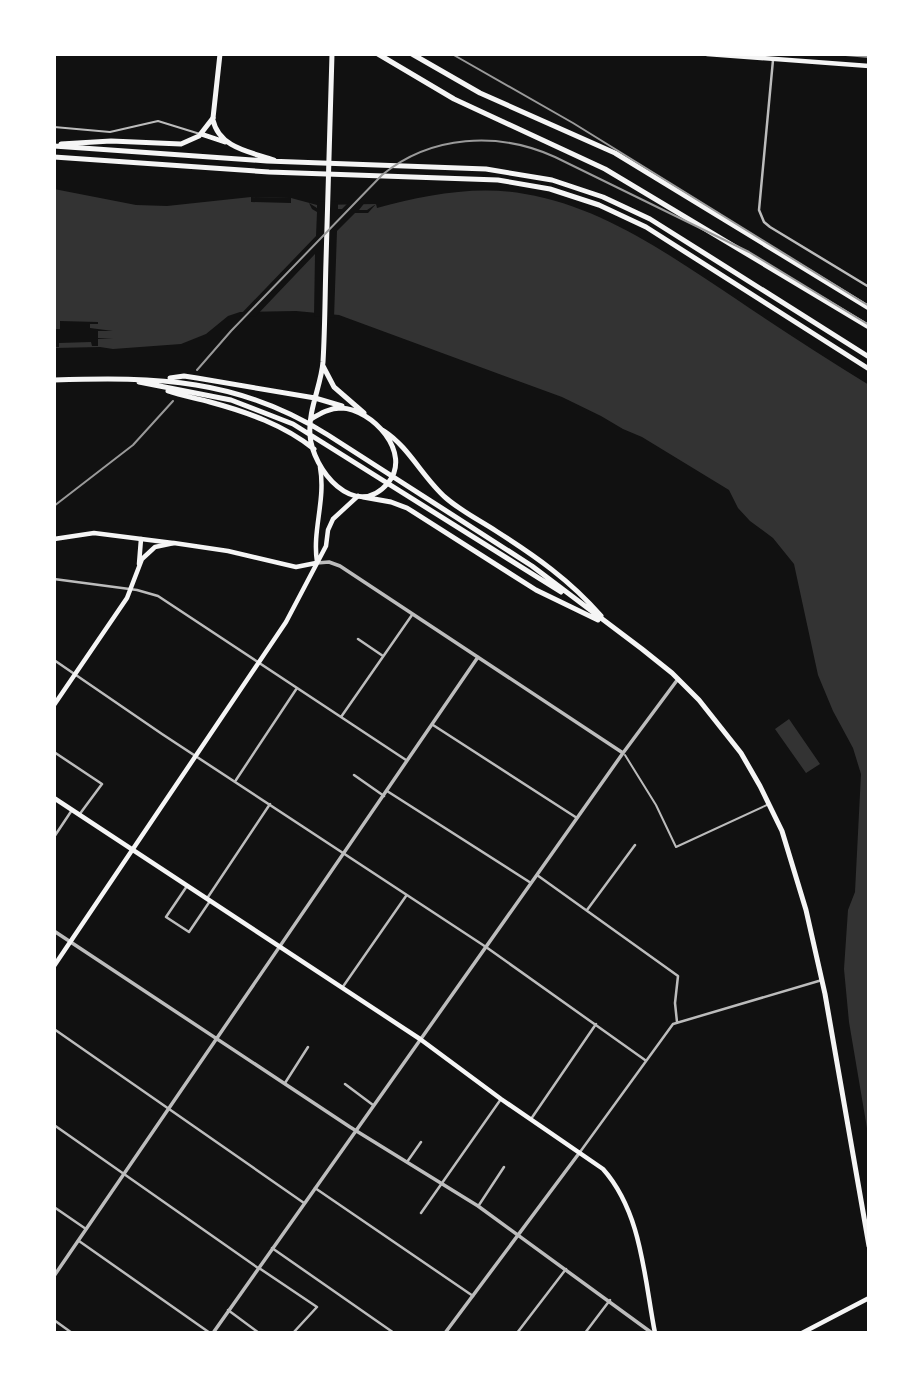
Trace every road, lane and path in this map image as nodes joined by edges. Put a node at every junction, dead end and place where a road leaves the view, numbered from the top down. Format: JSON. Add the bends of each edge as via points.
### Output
{"nodes":[{"id":1,"x":220,"y":54,"type":"edge"},
{"id":2,"x":332,"y":54,"type":"edge"},
{"id":3,"x":378,"y":54,"type":"edge"},
{"id":4,"x":412,"y":54,"type":"edge"},
{"id":5,"x":707,"y":54,"type":"edge"},
{"id":6,"x":773,"y":57,"type":"edge"},
{"id":7,"x":869,"y":66,"type":"edge"},
{"id":8,"x":213,"y":118,"type":"junction"},
{"id":9,"x":54,"y":127,"type":"edge"},
{"id":10,"x":201,"y":134,"type":"junction"},
{"id":11,"x":230,"y":144,"type":"junction"},
{"id":12,"x":54,"y":145,"type":"edge"},
{"id":13,"x":54,"y":157,"type":"edge"},
{"id":14,"x":280,"y":162,"type":"junction"},
{"id":15,"x":869,"y":287,"type":"edge"},
{"id":16,"x":869,"y":307,"type":"edge"},
{"id":17,"x":869,"y":327,"type":"edge"},
{"id":18,"x":869,"y":357,"type":"edge"},
{"id":19,"x":323,"y":364,"type":"junction"},
{"id":20,"x":869,"y":369,"type":"edge"},
{"id":21,"x":54,"y":380,"type":"edge"},
{"id":22,"x":130,"y":380,"type":"junction"},
{"id":23,"x":160,"y":380,"type":"junction"},
{"id":24,"x":159,"y":387,"type":"junction"},
{"id":25,"x":315,"y":398,"type":"junction"},
{"id":26,"x":355,"y":411,"type":"junction"},
{"id":27,"x":369,"y":418,"type":"junction"},
{"id":28,"x":311,"y":419,"type":"junction"},
{"id":29,"x":379,"y":427,"type":"junction"},
{"id":30,"x":314,"y":450,"type":"junction"},
{"id":31,"x":320,"y":463,"type":"junction"},
{"id":32,"x":359,"y":496,"type":"junction"},
{"id":33,"x":54,"y":539,"type":"edge"},
{"id":34,"x":141,"y":539,"type":"junction"},
{"id":35,"x":174,"y":543,"type":"junction"},
{"id":36,"x":317,"y":563,"type":"junction"},
{"id":37,"x":138,"y":568,"type":"junction"},
{"id":38,"x":54,"y":579,"type":"edge"},
{"id":39,"x":132,"y":589,"type":"junction"},
{"id":40,"x":573,"y":598,"type":"junction"},
{"id":41,"x":412,"y":615,"type":"junction"},
{"id":42,"x":607,"y":623,"type":"junction"},
{"id":43,"x":358,"y":639,"type":"dead end"},
{"id":44,"x":383,"y":656,"type":"junction"},
{"id":45,"x":478,"y":657,"type":"junction"},
{"id":46,"x":54,"y":660,"type":"edge"},
{"id":47,"x":259,"y":662,"type":"junction"},
{"id":48,"x":75,"y":674,"type":"junction"},
{"id":49,"x":678,"y":679,"type":"junction"},
{"id":50,"x":297,"y":688,"type":"junction"},
{"id":51,"x":54,"y":705,"type":"edge"},
{"id":52,"x":341,"y":717,"type":"junction"},
{"id":53,"x":432,"y":725,"type":"junction"},
{"id":54,"x":54,"y":752,"type":"edge"},
{"id":55,"x":623,"y":753,"type":"junction"},
{"id":56,"x":196,"y":756,"type":"junction"},
{"id":57,"x":407,"y":761,"type":"junction"},
{"id":58,"x":354,"y":775,"type":"dead end"},
{"id":59,"x":236,"y":780,"type":"junction"},
{"id":60,"x":387,"y":791,"type":"junction"},
{"id":61,"x":384,"y":796,"type":"junction"},
{"id":62,"x":54,"y":798,"type":"edge"},
{"id":63,"x":270,"y":804,"type":"junction"},
{"id":64,"x":770,"y":804,"type":"junction"},
{"id":65,"x":72,"y":810,"type":"junction"},
{"id":66,"x":79,"y":815,"type":"junction"},
{"id":67,"x":577,"y":818,"type":"junction"},
{"id":68,"x":54,"y":837,"type":"edge"},
{"id":69,"x":635,"y":845,"type":"dead end"},
{"id":70,"x":133,"y":849,"type":"junction"},
{"id":71,"x":343,"y":853,"type":"junction"},
{"id":72,"x":537,"y":875,"type":"junction"},
{"id":73,"x":531,"y":883,"type":"junction"},
{"id":74,"x":187,"y":886,"type":"junction"},
{"id":75,"x":407,"y":895,"type":"junction"},
{"id":76,"x":208,"y":900,"type":"junction"},
{"id":77,"x":587,"y":911,"type":"junction"},
{"id":78,"x":54,"y":931,"type":"edge"},
{"id":79,"x":70,"y":942,"type":"junction"},
{"id":80,"x":280,"y":947,"type":"junction"},
{"id":81,"x":486,"y":947,"type":"junction"},
{"id":82,"x":54,"y":966,"type":"edge"},
{"id":83,"x":822,"y":980,"type":"junction"},
{"id":84,"x":342,"y":988,"type":"junction"},
{"id":85,"x":677,"y":1022,"type":"junction"},
{"id":86,"x":596,"y":1024,"type":"junction"},
{"id":87,"x":54,"y":1029,"type":"edge"},
{"id":88,"x":420,"y":1039,"type":"junction"},
{"id":89,"x":217,"y":1040,"type":"junction"},
{"id":90,"x":308,"y":1048,"type":"dead end"},
{"id":91,"x":645,"y":1060,"type":"junction"},
{"id":92,"x":284,"y":1084,"type":"junction"},
{"id":93,"x":345,"y":1084,"type":"dead end"},
{"id":94,"x":501,"y":1099,"type":"junction"},
{"id":95,"x":373,"y":1105,"type":"junction"},
{"id":96,"x":169,"y":1110,"type":"junction"},
{"id":97,"x":531,"y":1119,"type":"junction"},
{"id":98,"x":54,"y":1125,"type":"edge"},
{"id":99,"x":356,"y":1131,"type":"junction"},
{"id":100,"x":421,"y":1142,"type":"dead end"},
{"id":101,"x":580,"y":1152,"type":"junction"},
{"id":102,"x":407,"y":1162,"type":"junction"},
{"id":103,"x":505,"y":1167,"type":"dead end"},
{"id":104,"x":124,"y":1174,"type":"junction"},
{"id":105,"x":442,"y":1182,"type":"junction"},
{"id":106,"x":315,"y":1188,"type":"junction"},
{"id":107,"x":304,"y":1203,"type":"junction"},
{"id":108,"x":478,"y":1206,"type":"junction"},
{"id":109,"x":54,"y":1207,"type":"edge"},
{"id":110,"x":421,"y":1213,"type":"dead end"},
{"id":111,"x":86,"y":1229,"type":"junction"},
{"id":112,"x":520,"y":1235,"type":"junction"},
{"id":113,"x":79,"y":1241,"type":"junction"},
{"id":114,"x":869,"y":1245,"type":"edge"},
{"id":115,"x":272,"y":1248,"type":"junction"},
{"id":116,"x":258,"y":1268,"type":"junction"},
{"id":117,"x":566,"y":1269,"type":"junction"},
{"id":118,"x":54,"y":1276,"type":"edge"},
{"id":119,"x":473,"y":1296,"type":"junction"},
{"id":120,"x":869,"y":1298,"type":"edge"},
{"id":121,"x":610,"y":1300,"type":"junction"},
{"id":122,"x":228,"y":1310,"type":"junction"},
{"id":123,"x":54,"y":1320,"type":"edge"},
{"id":124,"x":72,"y":1333,"type":"edge"},
{"id":125,"x":212,"y":1333,"type":"edge"},
{"id":126,"x":259,"y":1333,"type":"edge"},
{"id":127,"x":293,"y":1333,"type":"edge"},
{"id":128,"x":394,"y":1333,"type":"edge"},
{"id":129,"x":445,"y":1333,"type":"edge"},
{"id":130,"x":517,"y":1333,"type":"edge"},
{"id":131,"x":585,"y":1333,"type":"edge"},
{"id":132,"x":653,"y":1333,"type":"edge"},
{"id":133,"x":802,"y":1333,"type":"edge"}],
"edges":[{"from":1,"to":8,"type":"highway"},
{"from":2,"to":19,"type":"highway"},
{"from":3,"to":17,"type":"highway","via":[[499,121],[605,169]]},
{"from":4,"to":16,"type":"highway","via":[[469,87],[615,153]]},
{"from":5,"to":6,"type":"main road"},
{"from":6,"to":7,"type":"main road"},
{"from":6,"to":15,"type":"street","via":[[759,210],[764,222]]},
{"from":8,"to":10,"type":"highway"},
{"from":8,"to":11,"type":"highway","via":[[219,136]]},
{"from":9,"to":10,"type":"lane","via":[[110,132],[158,121]]},
{"from":10,"to":11,"type":"highway"},
{"from":10,"to":12,"type":"highway","via":[[176,145],[111,141]]},
{"from":11,"to":14,"type":"highway"},
{"from":12,"to":14,"type":"highway"},
{"from":13,"to":20,"type":"highway","via":[[498,180],[550,189],[635,221]]},
{"from":14,"to":18,"type":"highway","via":[[499,171],[590,192],[662,226]]},
{"from":19,"to":25,"type":"highway"},
{"from":19,"to":27,"type":"highway","via":[[332,385]]},
{"from":21,"to":22,"type":"highway"},
{"from":22,"to":23,"type":"highway"},
{"from":22,"to":24,"type":"highway"},
{"from":23,"to":25,"type":"highway","via":[[184,376]]},
{"from":23,"to":40,"type":"highway","via":[[208,386],[268,404],[313,426],[532,566]]},
{"from":24,"to":30,"type":"highway","via":[[261,419],[297,436]]},
{"from":24,"to":40,"type":"highway","via":[[225,398],[312,435]]},
{"from":25,"to":26,"type":"highway"},
{"from":25,"to":28,"type":"highway"},
{"from":26,"to":27,"type":"highway"},
{"from":26,"to":28,"type":"highway","via":[[333,409]]},
{"from":27,"to":29,"type":"highway"},
{"from":28,"to":30,"type":"highway"},
{"from":29,"to":32,"type":"highway","via":[[394,450],[394,471],[383,488]]},
{"from":29,"to":42,"type":"highway","via":[[398,442],[446,498],[564,578]]},
{"from":30,"to":31,"type":"highway"},
{"from":31,"to":32,"type":"highway","via":[[335,486]]},
{"from":31,"to":36,"type":"main road","via":[[323,487],[314,546]]},
{"from":32,"to":36,"type":"main road","via":[[331,521]]},
{"from":32,"to":42,"type":"highway","via":[[407,508],[554,600]]},
{"from":33,"to":34,"type":"main road","via":[[94,533]]},
{"from":34,"to":35,"type":"main road"},
{"from":34,"to":37,"type":"main road"},
{"from":35,"to":36,"type":"main road","via":[[299,567]]},
{"from":35,"to":37,"type":"main road","via":[[151,549]]},
{"from":36,"to":41,"type":"street","via":[[340,566]]},
{"from":36,"to":47,"type":"main road"},
{"from":37,"to":39,"type":"main road"},
{"from":38,"to":39,"type":"street"},
{"from":39,"to":47,"type":"street","via":[[166,600]]},
{"from":39,"to":48,"type":"main road"},
{"from":40,"to":42,"type":"highway"},
{"from":41,"to":44,"type":"street"},
{"from":41,"to":45,"type":"street"},
{"from":42,"to":49,"type":"highway"},
{"from":43,"to":44,"type":"street"},
{"from":44,"to":52,"type":"street"},
{"from":45,"to":53,"type":"street"},
{"from":45,"to":55,"type":"street"},
{"from":46,"to":48,"type":"street"},
{"from":47,"to":50,"type":"street"},
{"from":47,"to":56,"type":"main road"},
{"from":48,"to":51,"type":"main road"},
{"from":48,"to":56,"type":"street"},
{"from":49,"to":55,"type":"street"},
{"from":49,"to":64,"type":"highway","via":[[731,739]]},
{"from":50,"to":52,"type":"street"},
{"from":50,"to":59,"type":"street"},
{"from":52,"to":57,"type":"street"},
{"from":53,"to":57,"type":"street"},
{"from":53,"to":67,"type":"street"},
{"from":54,"to":66,"type":"street","via":[[102,784]]},
{"from":55,"to":64,"type":"lane","via":[[676,848]]},
{"from":55,"to":67,"type":"street"},
{"from":56,"to":59,"type":"street"},
{"from":56,"to":70,"type":"main road"},
{"from":57,"to":60,"type":"street"},
{"from":58,"to":61,"type":"street"},
{"from":59,"to":63,"type":"street"},
{"from":60,"to":61,"type":"street"},
{"from":60,"to":73,"type":"street"},
{"from":61,"to":71,"type":"street"},
{"from":62,"to":65,"type":"main road"},
{"from":63,"to":71,"type":"street"},
{"from":63,"to":76,"type":"street"},
{"from":64,"to":83,"type":"highway","via":[[795,871]]},
{"from":65,"to":66,"type":"main road"},
{"from":65,"to":68,"type":"street"},
{"from":66,"to":70,"type":"main road"},
{"from":67,"to":72,"type":"street"},
{"from":69,"to":77,"type":"street"},
{"from":70,"to":74,"type":"main road"},
{"from":70,"to":79,"type":"main road"},
{"from":71,"to":75,"type":"street"},
{"from":71,"to":80,"type":"street"},
{"from":72,"to":73,"type":"street"},
{"from":72,"to":77,"type":"street"},
{"from":73,"to":81,"type":"street"},
{"from":74,"to":76,"type":"main road"},
{"from":74,"to":76,"type":"street","via":[[166,917],[189,932]]},
{"from":75,"to":81,"type":"street"},
{"from":75,"to":84,"type":"street"},
{"from":76,"to":80,"type":"main road"},
{"from":77,"to":85,"type":"street","via":[[678,976]]},
{"from":78,"to":79,"type":"street"},
{"from":79,"to":82,"type":"main road"},
{"from":79,"to":89,"type":"street"},
{"from":80,"to":84,"type":"main road"},
{"from":80,"to":89,"type":"street"},
{"from":81,"to":86,"type":"street"},
{"from":81,"to":88,"type":"street"},
{"from":83,"to":85,"type":"street"},
{"from":83,"to":114,"type":"highway"},
{"from":84,"to":88,"type":"main road"},
{"from":85,"to":91,"type":"street"},
{"from":86,"to":91,"type":"street"},
{"from":86,"to":97,"type":"street"},
{"from":87,"to":96,"type":"street"},
{"from":88,"to":94,"type":"main road"},
{"from":88,"to":95,"type":"street"},
{"from":89,"to":92,"type":"street"},
{"from":89,"to":96,"type":"street"},
{"from":90,"to":92,"type":"street"},
{"from":91,"to":101,"type":"street"},
{"from":92,"to":99,"type":"street"},
{"from":93,"to":95,"type":"street"},
{"from":94,"to":97,"type":"main road"},
{"from":94,"to":105,"type":"street"},
{"from":95,"to":99,"type":"street"},
{"from":96,"to":104,"type":"street"},
{"from":96,"to":107,"type":"street"},
{"from":97,"to":101,"type":"main road"},
{"from":98,"to":104,"type":"street"},
{"from":99,"to":102,"type":"street"},
{"from":99,"to":106,"type":"street"},
{"from":100,"to":102,"type":"street"},
{"from":101,"to":112,"type":"street"},
{"from":101,"to":132,"type":"main road","via":[[616,1183],[633,1220]]},
{"from":102,"to":105,"type":"street"},
{"from":103,"to":108,"type":"street"},
{"from":104,"to":111,"type":"street"},
{"from":104,"to":116,"type":"street"},
{"from":105,"to":108,"type":"street"},
{"from":105,"to":110,"type":"street"},
{"from":106,"to":107,"type":"street"},
{"from":106,"to":119,"type":"street"},
{"from":107,"to":115,"type":"street"},
{"from":108,"to":112,"type":"street"},
{"from":109,"to":111,"type":"street"},
{"from":111,"to":113,"type":"street"},
{"from":112,"to":117,"type":"street"},
{"from":112,"to":119,"type":"street"},
{"from":113,"to":118,"type":"street"},
{"from":113,"to":125,"type":"street"},
{"from":115,"to":116,"type":"street"},
{"from":115,"to":128,"type":"street"},
{"from":116,"to":122,"type":"street"},
{"from":116,"to":127,"type":"street","via":[[317,1307]]},
{"from":117,"to":121,"type":"street"},
{"from":117,"to":130,"type":"street"},
{"from":119,"to":129,"type":"street"},
{"from":120,"to":133,"type":"main road"},
{"from":121,"to":131,"type":"street"},
{"from":121,"to":132,"type":"street"},
{"from":122,"to":125,"type":"street"},
{"from":122,"to":126,"type":"street"},
{"from":123,"to":124,"type":"street"}]}
